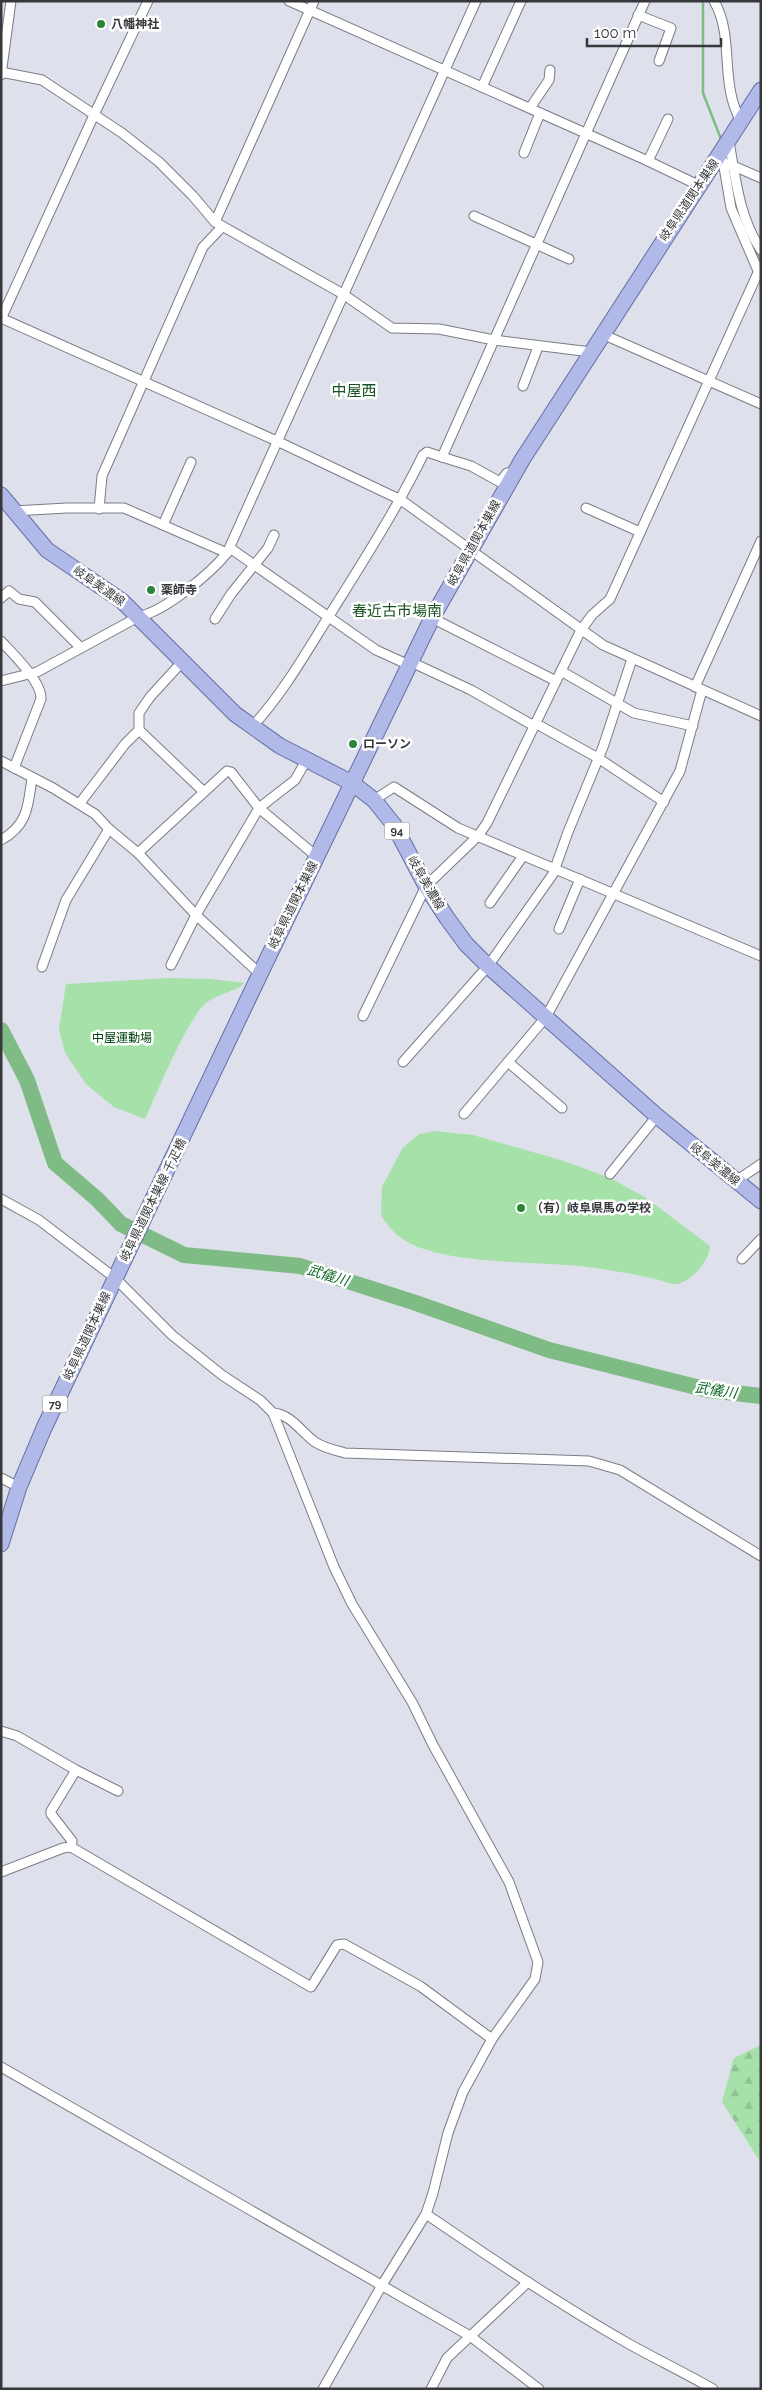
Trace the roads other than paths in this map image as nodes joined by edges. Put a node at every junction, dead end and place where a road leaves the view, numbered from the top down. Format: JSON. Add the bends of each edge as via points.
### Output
{"nodes":[{"id":1,"x":11,"y":1,"type":"edge"},
{"id":2,"x":148,"y":1,"type":"edge"},
{"id":3,"x":289,"y":1,"type":"edge"},
{"id":4,"x":314,"y":1,"type":"edge"},
{"id":5,"x":476,"y":1,"type":"edge"},
{"id":6,"x":522,"y":1,"type":"edge"},
{"id":7,"x":645,"y":1,"type":"edge"},
{"id":8,"x":714,"y":1,"type":"edge"},
{"id":9,"x":310,"y":11,"type":"junction"},
{"id":10,"x":638,"y":15,"type":"junction"},
{"id":11,"x":659,"y":62,"type":"dead end"},
{"id":12,"x":444,"y":70,"type":"junction"},
{"id":13,"x":550,"y":70,"type":"dead end"},
{"id":14,"x":1,"y":73,"type":"edge"},
{"id":15,"x":482,"y":87,"type":"junction"},
{"id":16,"x":761,"y":90,"type":"edge"},
{"id":17,"x":530,"y":108,"type":"junction"},
{"id":18,"x":540,"y":113,"type":"junction"},
{"id":19,"x":94,"y":115,"type":"junction"},
{"id":20,"x":668,"y":119,"type":"dead end"},
{"id":21,"x":740,"y":121,"type":"junction"},
{"id":22,"x":586,"y":133,"type":"junction"},
{"id":23,"x":524,"y":153,"type":"dead end"},
{"id":24,"x":648,"y":161,"type":"junction"},
{"id":25,"x":726,"y":162,"type":"junction"},
{"id":26,"x":761,"y":178,"type":"edge"},
{"id":27,"x":698,"y":185,"type":"junction"},
{"id":28,"x":474,"y":216,"type":"dead end"},
{"id":29,"x":218,"y":225,"type":"junction"},
{"id":30,"x":536,"y":244,"type":"junction"},
{"id":31,"x":761,"y":250,"type":"edge"},
{"id":32,"x":570,"y":259,"type":"dead end"},
{"id":33,"x":760,"y":269,"type":"edge"},
{"id":34,"x":343,"y":294,"type":"junction"},
{"id":35,"x":1,"y":318,"type":"edge"},
{"id":36,"x":602,"y":334,"type":"junction"},
{"id":37,"x":494,"y":340,"type":"junction"},
{"id":38,"x":538,"y":347,"type":"junction"},
{"id":39,"x":591,"y":352,"type":"junction"},
{"id":40,"x":708,"y":380,"type":"junction"},
{"id":41,"x":145,"y":381,"type":"junction"},
{"id":42,"x":523,"y":386,"type":"dead end"},
{"id":43,"x":761,"y":404,"type":"edge"},
{"id":44,"x":279,"y":442,"type":"junction"},
{"id":45,"x":442,"y":457,"type":"junction"},
{"id":46,"x":191,"y":462,"type":"dead end"},
{"id":47,"x":514,"y":474,"type":"junction"},
{"id":48,"x":401,"y":500,"type":"junction"},
{"id":49,"x":6,"y":504,"type":"edge"},
{"id":50,"x":586,"y":508,"type":"dead end"},
{"id":51,"x":99,"y":509,"type":"junction"},
{"id":52,"x":163,"y":525,"type":"junction"},
{"id":53,"x":640,"y":532,"type":"junction"},
{"id":54,"x":274,"y":535,"type":"dead end"},
{"id":55,"x":761,"y":541,"type":"edge"},
{"id":56,"x":470,"y":549,"type":"junction"},
{"id":57,"x":229,"y":550,"type":"junction"},
{"id":58,"x":253,"y":565,"type":"junction"},
{"id":59,"x":1,"y":598,"type":"edge"},
{"id":60,"x":138,"y":617,"type":"junction"},
{"id":61,"x":328,"y":618,"type":"junction"},
{"id":62,"x":432,"y":618,"type":"junction"},
{"id":63,"x":215,"y":619,"type":"dead end"},
{"id":64,"x":580,"y":630,"type":"junction"},
{"id":65,"x":1,"y":641,"type":"edge"},
{"id":66,"x":80,"y":647,"type":"junction"},
{"id":67,"x":632,"y":659,"type":"junction"},
{"id":68,"x":182,"y":662,"type":"junction"},
{"id":69,"x":410,"y":664,"type":"junction"},
{"id":70,"x":561,"y":670,"type":"junction"},
{"id":71,"x":28,"y":673,"type":"junction"},
{"id":72,"x":1,"y":681,"type":"edge"},
{"id":73,"x":556,"y":681,"type":"junction"},
{"id":74,"x":698,"y":688,"type":"junction"},
{"id":75,"x":618,"y":705,"type":"junction"},
{"id":76,"x":761,"y":716,"type":"edge"},
{"id":77,"x":534,"y":724,"type":"junction"},
{"id":78,"x":692,"y":726,"type":"junction"},
{"id":79,"x":252,"y":727,"type":"junction"},
{"id":80,"x":139,"y":730,"type":"junction"},
{"id":81,"x":598,"y":758,"type":"junction"},
{"id":82,"x":307,"y":760,"type":"junction"},
{"id":83,"x":1,"y":761,"type":"edge"},
{"id":84,"x":14,"y":768,"type":"junction"},
{"id":85,"x":32,"y":778,"type":"junction"},
{"id":86,"x":352,"y":783,"type":"junction"},
{"id":87,"x":203,"y":791,"type":"junction"},
{"id":88,"x":374,"y":800,"type":"junction"},
{"id":89,"x":664,"y":802,"type":"junction"},
{"id":90,"x":80,"y":804,"type":"junction"},
{"id":91,"x":259,"y":808,"type":"junction"},
{"id":92,"x":108,"y":829,"type":"junction"},
{"id":93,"x":478,"y":836,"type":"junction"},
{"id":94,"x":1,"y":840,"type":"edge"},
{"id":95,"x":138,"y":852,"type":"junction"},
{"id":96,"x":316,"y":856,"type":"junction"},
{"id":97,"x":523,"y":856,"type":"junction"},
{"id":98,"x":555,"y":869,"type":"junction"},
{"id":99,"x":580,"y":879,"type":"junction"},
{"id":100,"x":426,"y":886,"type":"junction"},
{"id":101,"x":613,"y":894,"type":"junction"},
{"id":102,"x":490,"y":903,"type":"dead end"},
{"id":103,"x":196,"y":914,"type":"junction"},
{"id":104,"x":559,"y":929,"type":"dead end"},
{"id":105,"x":761,"y":956,"type":"edge"},
{"id":106,"x":171,"y":965,"type":"dead end"},
{"id":107,"x":488,"y":966,"type":"junction"},
{"id":108,"x":42,"y":967,"type":"dead end"},
{"id":109,"x":260,"y":974,"type":"junction"},
{"id":110,"x":363,"y":1016,"type":"dead end"},
{"id":111,"x":546,"y":1017,"type":"junction"},
{"id":112,"x":403,"y":1062,"type":"dead end"},
{"id":113,"x":508,"y":1062,"type":"junction"},
{"id":114,"x":562,"y":1108,"type":"dead end"},
{"id":115,"x":464,"y":1114,"type":"dead end"},
{"id":116,"x":657,"y":1116,"type":"junction"},
{"id":117,"x":186,"y":1132,"type":"joint"},
{"id":118,"x":761,"y":1164,"type":"edge"},
{"id":119,"x":610,"y":1174,"type":"dead end"},
{"id":120,"x":736,"y":1181,"type":"junction"},
{"id":121,"x":1,"y":1199,"type":"edge"},
{"id":122,"x":761,"y":1202,"type":"edge"},
{"id":123,"x":761,"y":1239,"type":"edge"},
{"id":124,"x":742,"y":1258,"type":"dead end"},
{"id":125,"x":117,"y":1272,"type":"junction"},
{"id":126,"x":273,"y":1413,"type":"junction"},
{"id":127,"x":1,"y":1478,"type":"edge"},
{"id":128,"x":19,"y":1486,"type":"junction"},
{"id":129,"x":1,"y":1544,"type":"edge"},
{"id":130,"x":761,"y":1556,"type":"edge"},
{"id":131,"x":1,"y":1730,"type":"edge"},
{"id":132,"x":76,"y":1770,"type":"junction"},
{"id":133,"x":118,"y":1791,"type":"dead end"},
{"id":134,"x":71,"y":1847,"type":"junction"},
{"id":135,"x":1,"y":1872,"type":"edge"},
{"id":136,"x":492,"y":2039,"type":"junction"},
{"id":137,"x":1,"y":2067,"type":"edge"},
{"id":138,"x":426,"y":2214,"type":"junction"},
{"id":139,"x":528,"y":2282,"type":"junction"},
{"id":140,"x":382,"y":2285,"type":"junction"},
{"id":141,"x":470,"y":2336,"type":"junction"},
{"id":142,"x":323,"y":2389,"type":"edge"},
{"id":143,"x":431,"y":2389,"type":"edge"},
{"id":144,"x":539,"y":2389,"type":"edge"},
{"id":145,"x":713,"y":2389,"type":"edge"}],
"edges":[{"from":1,"to":14,"type":"street"},
{"from":2,"to":19,"type":"street"},
{"from":3,"to":9,"type":"street"},
{"from":4,"to":9,"type":"street"},
{"from":5,"to":12,"type":"street"},
{"from":6,"to":15,"type":"street"},
{"from":7,"to":10,"type":"street"},
{"from":8,"to":21,"type":"street","via":[[719,9],[725,40],[732,101]]},
{"from":9,"to":12,"type":"street"},
{"from":9,"to":29,"type":"street"},
{"from":10,"to":11,"type":"street","via":[[671,28]]},
{"from":10,"to":22,"type":"street"},
{"from":12,"to":15,"type":"street"},
{"from":12,"to":34,"type":"street"},
{"from":13,"to":17,"type":"street","via":[[549,80]]},
{"from":14,"to":19,"type":"street","via":[[42,80]]},
{"from":15,"to":17,"type":"street"},
{"from":16,"to":21,"type":"main road","name":"岐阜県道関本巣線","number":"79"},
{"from":17,"to":18,"type":"street"},
{"from":18,"to":22,"type":"street"},
{"from":18,"to":23,"type":"street"},
{"from":19,"to":29,"type":"street","via":[[159,162]]},
{"from":19,"to":35,"type":"street"},
{"from":20,"to":24,"type":"street"},
{"from":21,"to":25,"type":"main road","name":"岐阜県道関本巣線","number":"79","via":[[729,142]]},
{"from":22,"to":24,"type":"street"},
{"from":22,"to":30,"type":"street"},
{"from":24,"to":27,"type":"street"},
{"from":25,"to":26,"type":"street"},
{"from":25,"to":27,"type":"main road","name":"岐阜県道関本巣線","number":"79"},
{"from":25,"to":31,"type":"street","via":[[753,238]]},
{"from":25,"to":33,"type":"street","via":[[731,208]]},
{"from":27,"to":36,"type":"main road","name":"岐阜県道関本巣線","number":"79"},
{"from":28,"to":30,"type":"street"},
{"from":29,"to":34,"type":"street"},
{"from":29,"to":41,"type":"street","via":[[203,247]]},
{"from":30,"to":32,"type":"street"},
{"from":30,"to":37,"type":"street"},
{"from":33,"to":40,"type":"street"},
{"from":34,"to":37,"type":"street","via":[[392,328],[439,329]]},
{"from":34,"to":44,"type":"street"},
{"from":35,"to":41,"type":"street"},
{"from":36,"to":39,"type":"main road","name":"岐阜県道関本巣線","number":"79"},
{"from":36,"to":40,"type":"street"},
{"from":37,"to":38,"type":"street"},
{"from":37,"to":45,"type":"street"},
{"from":38,"to":39,"type":"street"},
{"from":38,"to":42,"type":"street"},
{"from":39,"to":47,"type":"main road","name":"岐阜県道関本巣線","number":"79"},
{"from":40,"to":43,"type":"street"},
{"from":40,"to":53,"type":"street"},
{"from":41,"to":44,"type":"street"},
{"from":41,"to":51,"type":"street","via":[[102,476]]},
{"from":44,"to":48,"type":"street"},
{"from":44,"to":57,"type":"street"},
{"from":45,"to":47,"type":"street","via":[[471,466],[500,482],[507,473]]},
{"from":45,"to":48,"type":"street","via":[[427,452],[423,455]]},
{"from":46,"to":52,"type":"street"},
{"from":47,"to":56,"type":"main road","name":"岐阜県道関本巣線","number":"79"},
{"from":48,"to":56,"type":"street"},
{"from":48,"to":61,"type":"street"},
{"from":49,"to":51,"type":"street"},
{"from":49,"to":60,"type":"main road","name":"岐阜美濃線","number":"94","via":[[47,550],[105,588]]},
{"from":50,"to":53,"type":"street"},
{"from":51,"to":52,"type":"street","via":[[124,508]]},
{"from":52,"to":57,"type":"street"},
{"from":53,"to":64,"type":"street","via":[[610,599]]},
{"from":54,"to":58,"type":"street","via":[[268,548]]},
{"from":55,"to":74,"type":"street"},
{"from":56,"to":62,"type":"main road","name":"岐阜県道関本巣線","number":"79"},
{"from":56,"to":64,"type":"street"},
{"from":57,"to":58,"type":"street"},
{"from":57,"to":60,"type":"street","via":[[202,578],[149,614]]},
{"from":58,"to":61,"type":"street"},
{"from":58,"to":63,"type":"street"},
{"from":59,"to":66,"type":"street","via":[[9,591],[19,600],[35,602]]},
{"from":60,"to":66,"type":"street"},
{"from":60,"to":68,"type":"main road","name":"岐阜美濃線","number":"94"},
{"from":61,"to":69,"type":"street","via":[[376,650]]},
{"from":61,"to":79,"type":"street","via":[[282,692]]},
{"from":62,"to":69,"type":"main road","name":"岐阜県道関本巣線","number":"79"},
{"from":62,"to":73,"type":"street"},
{"from":64,"to":67,"type":"street"},
{"from":64,"to":70,"type":"street"},
{"from":65,"to":71,"type":"street"},
{"from":66,"to":71,"type":"street","via":[[37,672]]},
{"from":67,"to":74,"type":"street"},
{"from":67,"to":75,"type":"street"},
{"from":68,"to":79,"type":"main road","name":"岐阜美濃線","number":"94"},
{"from":68,"to":80,"type":"street","via":[[139,713]]},
{"from":69,"to":77,"type":"street","via":[[471,690]]},
{"from":69,"to":86,"type":"main road","name":"岐阜県道関本巣線","number":"79"},
{"from":70,"to":73,"type":"street"},
{"from":70,"to":75,"type":"street"},
{"from":71,"to":72,"type":"street"},
{"from":71,"to":84,"type":"street","via":[[41,693],[41,699]]},
{"from":73,"to":77,"type":"street"},
{"from":74,"to":76,"type":"street"},
{"from":74,"to":78,"type":"street"},
{"from":75,"to":78,"type":"street","via":[[634,713]]},
{"from":75,"to":81,"type":"street"},
{"from":77,"to":81,"type":"street"},
{"from":77,"to":93,"type":"street"},
{"from":78,"to":89,"type":"street","via":[[680,772]]},
{"from":79,"to":82,"type":"main road","name":"岐阜美濃線","number":"94"},
{"from":80,"to":87,"type":"street"},
{"from":80,"to":90,"type":"street"},
{"from":81,"to":89,"type":"street"},
{"from":81,"to":98,"type":"street"},
{"from":82,"to":86,"type":"main road","name":"岐阜美濃線","number":"94"},
{"from":82,"to":91,"type":"street","via":[[295,780]]},
{"from":83,"to":84,"type":"street"},
{"from":84,"to":85,"type":"street"},
{"from":85,"to":90,"type":"street"},
{"from":85,"to":94,"type":"street","via":[[27,814],[9,836]]},
{"from":86,"to":88,"type":"main road","name":"岐阜美濃線","number":"94"},
{"from":86,"to":96,"type":"main road","name":"岐阜県道関本巣線","number":"79"},
{"from":87,"to":91,"type":"street","via":[[227,771],[231,772]]},
{"from":87,"to":95,"type":"street"},
{"from":88,"to":93,"type":"street","via":[[394,787],[458,828]]},
{"from":88,"to":100,"type":"main road","name":"岐阜美濃線","number":"94","via":[[394,825]]},
{"from":89,"to":101,"type":"street"},
{"from":90,"to":92,"type":"street","via":[[95,814]]},
{"from":91,"to":96,"type":"street"},
{"from":91,"to":103,"type":"street"},
{"from":92,"to":95,"type":"street"},
{"from":92,"to":108,"type":"street","via":[[66,900]]},
{"from":93,"to":97,"type":"street"},
{"from":93,"to":100,"type":"street"},
{"from":95,"to":103,"type":"street"},
{"from":96,"to":109,"type":"main road","name":"岐阜県道関本巣線","number":"79"},
{"from":97,"to":98,"type":"street"},
{"from":97,"to":102,"type":"street"},
{"from":98,"to":99,"type":"street"},
{"from":98,"to":107,"type":"street"},
{"from":99,"to":101,"type":"street"},
{"from":99,"to":104,"type":"street"},
{"from":100,"to":107,"type":"main road","name":"岐阜美濃線","number":"94","via":[[466,944]]},
{"from":100,"to":110,"type":"street"},
{"from":101,"to":105,"type":"street"},
{"from":101,"to":111,"type":"street"},
{"from":103,"to":106,"type":"street"},
{"from":103,"to":109,"type":"street"},
{"from":107,"to":111,"type":"main road","name":"岐阜美濃線","number":"94"},
{"from":107,"to":112,"type":"street"},
{"from":109,"to":117,"type":"main road","name":"岐阜県道関本巣線","number":"79"},
{"from":111,"to":113,"type":"street"},
{"from":111,"to":116,"type":"main road","name":"岐阜美濃線","number":"94"},
{"from":113,"to":114,"type":"street"},
{"from":113,"to":115,"type":"street"},
{"from":116,"to":119,"type":"street"},
{"from":116,"to":120,"type":"main road","name":"岐阜美濃線","number":"94"},
{"from":117,"to":125,"type":"main road","name":"岐阜県道関本巣線 千疋橋","number":"79"},
{"from":118,"to":120,"type":"street"},
{"from":120,"to":122,"type":"main road","name":"岐阜美濃線","number":"94"},
{"from":121,"to":125,"type":"street"},
{"from":123,"to":124,"type":"street"},
{"from":125,"to":126,"type":"street","via":[[172,1335]]},
{"from":125,"to":128,"type":"main road","name":"岐阜県道関本巣線","number":"79"},
{"from":126,"to":130,"type":"street","via":[[289,1418],[315,1442],[345,1452],[589,1461],[609,1465]]},
{"from":126,"to":136,"type":"street","via":[[334,1568],[352,1604],[412,1702],[509,1882],[528,1931],[538,1962],[535,1979]]},
{"from":127,"to":128,"type":"street"},
{"from":128,"to":129,"type":"main road","name":"岐阜県道関本巣線","number":"79"},
{"from":131,"to":132,"type":"street"},
{"from":132,"to":133,"type":"street"},
{"from":132,"to":134,"type":"street","via":[[51,1811],[72,1841]]},
{"from":134,"to":135,"type":"street"},
{"from":134,"to":136,"type":"street","via":[[311,1987],[336,1945],[344,1944],[420,1986]]},
{"from":136,"to":138,"type":"street","via":[[463,2092]]},
{"from":137,"to":140,"type":"street"},
{"from":138,"to":139,"type":"street"},
{"from":138,"to":140,"type":"street"},
{"from":139,"to":141,"type":"street"},
{"from":139,"to":145,"type":"street","via":[[630,2344]]},
{"from":140,"to":141,"type":"street"},
{"from":140,"to":142,"type":"street"},
{"from":141,"to":143,"type":"street","via":[[446,2358]]},
{"from":141,"to":144,"type":"street"}]}
